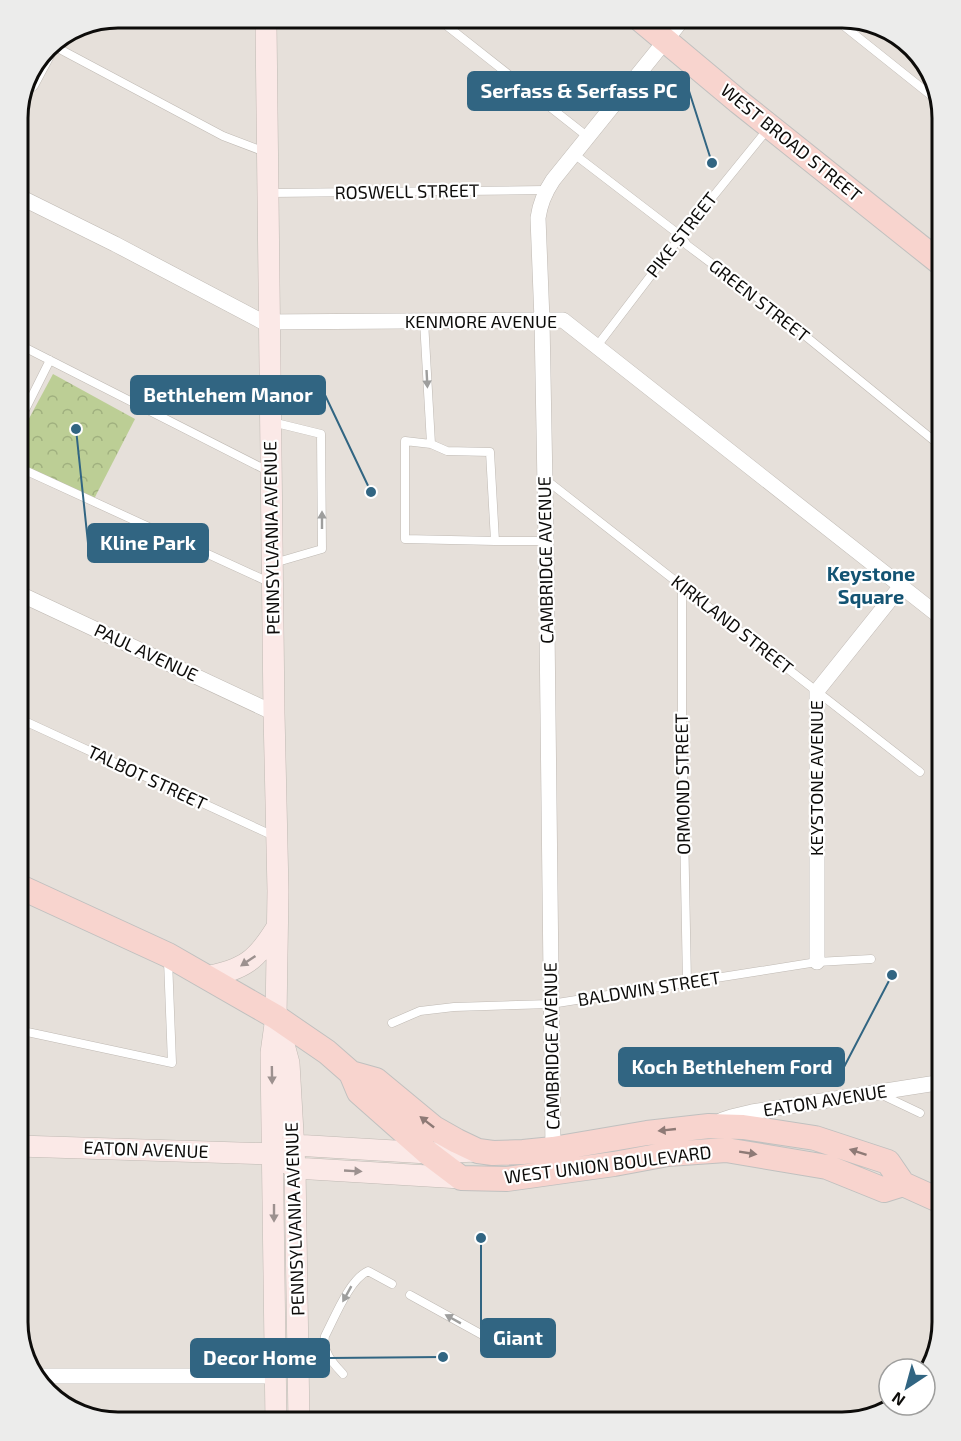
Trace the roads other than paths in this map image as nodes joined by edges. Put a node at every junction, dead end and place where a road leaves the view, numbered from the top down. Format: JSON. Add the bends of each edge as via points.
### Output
{"nodes":[{"id":1,"x":266,"y":28,"type":"edge"},
{"id":2,"x":450,"y":28,"type":"edge"},
{"id":3,"x":651,"y":29,"type":"edge"},
{"id":4,"x":675,"y":29,"type":"edge"},
{"id":5,"x":848,"y":29,"type":"edge"},
{"id":6,"x":665,"y":41,"type":"junction"},
{"id":7,"x":61,"y":50,"type":"edge"},
{"id":8,"x":928,"y":93,"type":"edge"},
{"id":9,"x":770,"y":126,"type":"junction"},
{"id":10,"x":588,"y":137,"type":"junction"},
{"id":11,"x":268,"y":153,"type":"junction"},
{"id":12,"x":574,"y":154,"type":"junction"},
{"id":13,"x":546,"y":190,"type":"junction"},
{"id":14,"x":268,"y":193,"type":"junction"},
{"id":15,"x":29,"y":201,"type":"edge"},
{"id":16,"x":681,"y":236,"type":"junction"},
{"id":17,"x":932,"y":256,"type":"edge"},
{"id":18,"x":543,"y":320,"type":"junction"},
{"id":19,"x":424,"y":321,"type":"junction"},
{"id":20,"x":270,"y":323,"type":"junction"},
{"id":21,"x":597,"y":346,"type":"junction"},
{"id":22,"x":29,"y":349,"type":"edge"},
{"id":23,"x":50,"y":360,"type":"junction"},
{"id":24,"x":29,"y":402,"type":"edge"},
{"id":25,"x":271,"y":422,"type":"junction"},
{"id":26,"x":932,"y":439,"type":"edge"},
{"id":27,"x":431,"y":444,"type":"junction"},
{"id":28,"x":29,"y":471,"type":"edge"},
{"id":29,"x":271,"y":473,"type":"junction"},
{"id":30,"x":544,"y":478,"type":"junction"},
{"id":31,"x":495,"y":541,"type":"junction"},
{"id":32,"x":546,"y":541,"type":"junction"},
{"id":33,"x":272,"y":573,"type":"junction"},
{"id":34,"x":682,"y":586,"type":"junction"},
{"id":35,"x":901,"y":586,"type":"junction"},
{"id":36,"x":29,"y":598,"type":"edge"},
{"id":37,"x":932,"y":611,"type":"edge"},
{"id":38,"x":818,"y":691,"type":"junction"},
{"id":39,"x":274,"y":713,"type":"junction"},
{"id":40,"x":28,"y":723,"type":"edge"},
{"id":41,"x":920,"y":772,"type":"dead end"},
{"id":42,"x":277,"y":837,"type":"junction"},
{"id":43,"x":28,"y":891,"type":"edge"},
{"id":44,"x":277,"y":926,"type":"junction"},
{"id":45,"x":168,"y":955,"type":"junction"},
{"id":46,"x":871,"y":959,"type":"dead end"},
{"id":47,"x":817,"y":962,"type":"junction"},
{"id":48,"x":205,"y":977,"type":"junction"},
{"id":49,"x":687,"y":983,"type":"junction"},
{"id":50,"x":551,"y":1004,"type":"junction"},
{"id":51,"x":276,"y":1017,"type":"junction"},
{"id":52,"x":392,"y":1023,"type":"dead end"},
{"id":53,"x":28,"y":1032,"type":"edge"},
{"id":54,"x":351,"y":1072,"type":"junction"},
{"id":55,"x":932,"y":1084,"type":"edge"},
{"id":56,"x":877,"y":1093,"type":"junction"},
{"id":57,"x":920,"y":1113,"type":"dead end"},
{"id":58,"x":709,"y":1126,"type":"junction"},
{"id":59,"x":294,"y":1145,"type":"junction"},
{"id":60,"x":28,"y":1146,"type":"edge"},
{"id":61,"x":553,"y":1149,"type":"junction"},
{"id":62,"x":478,"y":1150,"type":"junction"},
{"id":63,"x":428,"y":1153,"type":"junction"},
{"id":64,"x":273,"y":1154,"type":"junction"},
{"id":65,"x":295,"y":1168,"type":"junction"},
{"id":66,"x":461,"y":1178,"type":"junction"},
{"id":67,"x":903,"y":1184,"type":"junction"},
{"id":68,"x":932,"y":1197,"type":"edge"},
{"id":69,"x":392,"y":1284,"type":"dead end"},
{"id":70,"x":410,"y":1295,"type":"dead end"},
{"id":71,"x":497,"y":1343,"type":"dead end"},
{"id":72,"x":343,"y":1374,"type":"dead end"},
{"id":73,"x":46,"y":1376,"type":"edge"},
{"id":74,"x":276,"y":1376,"type":"junction"},
{"id":75,"x":276,"y":1412,"type":"edge"},
{"id":76,"x":299,"y":1412,"type":"edge"}],
"edges":[{"from":1,"to":11,"type":"street","name":"PENNSYLVANIA AVENUE"},
{"from":2,"to":10,"type":"lane"},
{"from":3,"to":6,"type":"main road","name":"WEST BROAD STREET"},
{"from":4,"to":6,"type":"street","name":"CAMBRIDGE AVENUE"},
{"from":5,"to":8,"type":"lane"},
{"from":6,"to":9,"type":"main road","name":"WEST BROAD STREET"},
{"from":6,"to":10,"type":"street","name":"CAMBRIDGE AVENUE"},
{"from":7,"to":11,"type":"lane","via":[[223,136]]},
{"from":9,"to":16,"type":"lane","name":"PIKE STREET"},
{"from":9,"to":17,"type":"main road","name":"WEST BROAD STREET"},
{"from":10,"to":12,"type":"street","name":"CAMBRIDGE AVENUE"},
{"from":11,"to":14,"type":"street","name":"PENNSYLVANIA AVENUE"},
{"from":12,"to":13,"type":"street","name":"CAMBRIDGE AVENUE"},
{"from":12,"to":16,"type":"lane","name":"GREEN STREET"},
{"from":13,"to":14,"type":"lane","name":"ROSWELL STREET"},
{"from":13,"to":18,"type":"street","name":"CAMBRIDGE AVENUE","via":[[538,218]]},
{"from":14,"to":20,"type":"street","name":"PENNSYLVANIA AVENUE"},
{"from":15,"to":20,"type":"street","name":"KENMORE AVENUE"},
{"from":16,"to":21,"type":"lane","name":"PIKE STREET"},
{"from":16,"to":26,"type":"lane","name":"GREEN STREET","via":[[687,245]]},
{"from":18,"to":19,"type":"street","name":"KENMORE AVENUE"},
{"from":18,"to":21,"type":"street","name":"KENMORE AVENUE","via":[[563,320]]},
{"from":18,"to":30,"type":"street","name":"CAMBRIDGE AVENUE"},
{"from":19,"to":20,"type":"street","name":"KENMORE AVENUE"},
{"from":19,"to":27,"type":"lane","one_way":true},
{"from":20,"to":25,"type":"street","name":"PENNSYLVANIA AVENUE"},
{"from":21,"to":35,"type":"street","name":"KENMORE AVENUE"},
{"from":22,"to":23,"type":"lane"},
{"from":23,"to":24,"type":"lane"},
{"from":23,"to":29,"type":"lane"},
{"from":25,"to":29,"type":"street","name":"PENNSYLVANIA AVENUE"},
{"from":33,"to":25,"type":"lane","one_way":true,"via":[[322,549],[321,434]]},
{"from":27,"to":31,"type":"lane","via":[[447,451],[490,452]]},
{"from":27,"to":31,"type":"lane","via":[[405,441],[405,539]]},
{"from":28,"to":33,"type":"lane"},
{"from":29,"to":33,"type":"street","name":"PENNSYLVANIA AVENUE"},
{"from":30,"to":32,"type":"street","name":"CAMBRIDGE AVENUE"},
{"from":30,"to":34,"type":"lane","name":"KIRKLAND STREET"},
{"from":31,"to":32,"type":"lane"},
{"from":32,"to":50,"type":"street","name":"CAMBRIDGE AVENUE"},
{"from":33,"to":39,"type":"street","name":"PENNSYLVANIA AVENUE"},
{"from":34,"to":38,"type":"lane","name":"KIRKLAND STREET"},
{"from":34,"to":49,"type":"lane","name":"ORMOND STREET"},
{"from":35,"to":37,"type":"street","name":"KENMORE AVENUE"},
{"from":35,"to":38,"type":"street","name":"KEYSTONE AVENUE"},
{"from":36,"to":39,"type":"street","name":"PAUL AVENUE"},
{"from":38,"to":41,"type":"lane","name":"KIRKLAND STREET"},
{"from":38,"to":47,"type":"street","name":"KEYSTONE AVENUE"},
{"from":39,"to":42,"type":"street","name":"PENNSYLVANIA AVENUE"},
{"from":40,"to":42,"type":"lane","name":"TALBOT STREET"},
{"from":42,"to":44,"type":"street","name":"PENNSYLVANIA AVENUE"},
{"from":43,"to":45,"type":"main road","name":"WEST UNION BOULEVARD"},
{"from":44,"to":48,"type":"street","one_way":true,"via":[[254,959]]},
{"from":44,"to":51,"type":"street","name":"PENNSYLVANIA AVENUE"},
{"from":45,"to":48,"type":"main road","name":"WEST UNION BOULEVARD"},
{"from":45,"to":53,"type":"lane","via":[[172,1063]]},
{"from":46,"to":47,"type":"lane","name":"BALDWIN STREET"},
{"from":47,"to":49,"type":"lane","name":"BALDWIN STREET"},
{"from":48,"to":51,"type":"main road","name":"WEST UNION BOULEVARD"},
{"from":49,"to":50,"type":"lane","name":"BALDWIN STREET"},
{"from":50,"to":52,"type":"lane","name":"BALDWIN STREET","via":[[420,1011]]},
{"from":50,"to":61,"type":"street","name":"CAMBRIDGE AVENUE"},
{"from":51,"to":54,"type":"main road","name":"WEST UNION BOULEVARD"},
{"from":51,"to":59,"type":"street","name":"PENNSYLVANIA AVENUE","via":[[289,1063]]},
{"from":51,"to":64,"type":"street","name":"PENNSYLVANIA AVENUE","one_way":true,"via":[[271,1053]]},
{"from":62,"to":54,"type":"main road","name":"WEST UNION BOULEVARD","one_way":true,"via":[[434,1128],[376,1080]]},
{"from":54,"to":63,"type":"main road","name":"WEST UNION BOULEVARD","via":[[358,1092]]},
{"from":55,"to":56,"type":"street","name":"EATON AVENUE"},
{"from":56,"to":57,"type":"lane"},
{"from":56,"to":58,"type":"street","name":"EATON AVENUE","via":[[752,1112]]},
{"from":58,"to":61,"type":"main road","name":"WEST UNION BOULEVARD","one_way":true},
{"from":67,"to":58,"type":"main road","name":"WEST UNION BOULEVARD","one_way":true,"via":[[888,1162],[815,1138]]},
{"from":59,"to":63,"type":"street","name":"EATON AVENUE"},
{"from":59,"to":64,"type":"street","name":"EATON AVENUE"},
{"from":59,"to":65,"type":"street","name":"PENNSYLVANIA AVENUE"},
{"from":60,"to":64,"type":"street","name":"EATON AVENUE"},
{"from":61,"to":62,"type":"main road","name":"WEST UNION BOULEVARD"},
{"from":62,"to":63,"type":"street","name":"EATON AVENUE"},
{"from":63,"to":66,"type":"main road","name":"WEST UNION BOULEVARD"},
{"from":64,"to":65,"type":"street"},
{"from":64,"to":74,"type":"street","name":"PENNSYLVANIA AVENUE","one_way":true},
{"from":65,"to":66,"type":"street","one_way":true},
{"from":65,"to":76,"type":"street","name":"PENNSYLVANIA AVENUE"},
{"from":66,"to":67,"type":"main road","name":"WEST UNION BOULEVARD","one_way":true,"via":[[507,1179],[668,1154],[726,1150],[827,1167],[884,1190]]},
{"from":67,"to":68,"type":"main road","name":"WEST UNION BOULEVARD"},
{"from":69,"to":72,"type":"lane","one_way":true,"via":[[368,1271],[349,1290],[324,1342],[330,1359]]},
{"from":71,"to":70,"type":"lane","one_way":true},
{"from":73,"to":74,"type":"street"},
{"from":74,"to":75,"type":"street","name":"PENNSYLVANIA AVENUE"}]}
